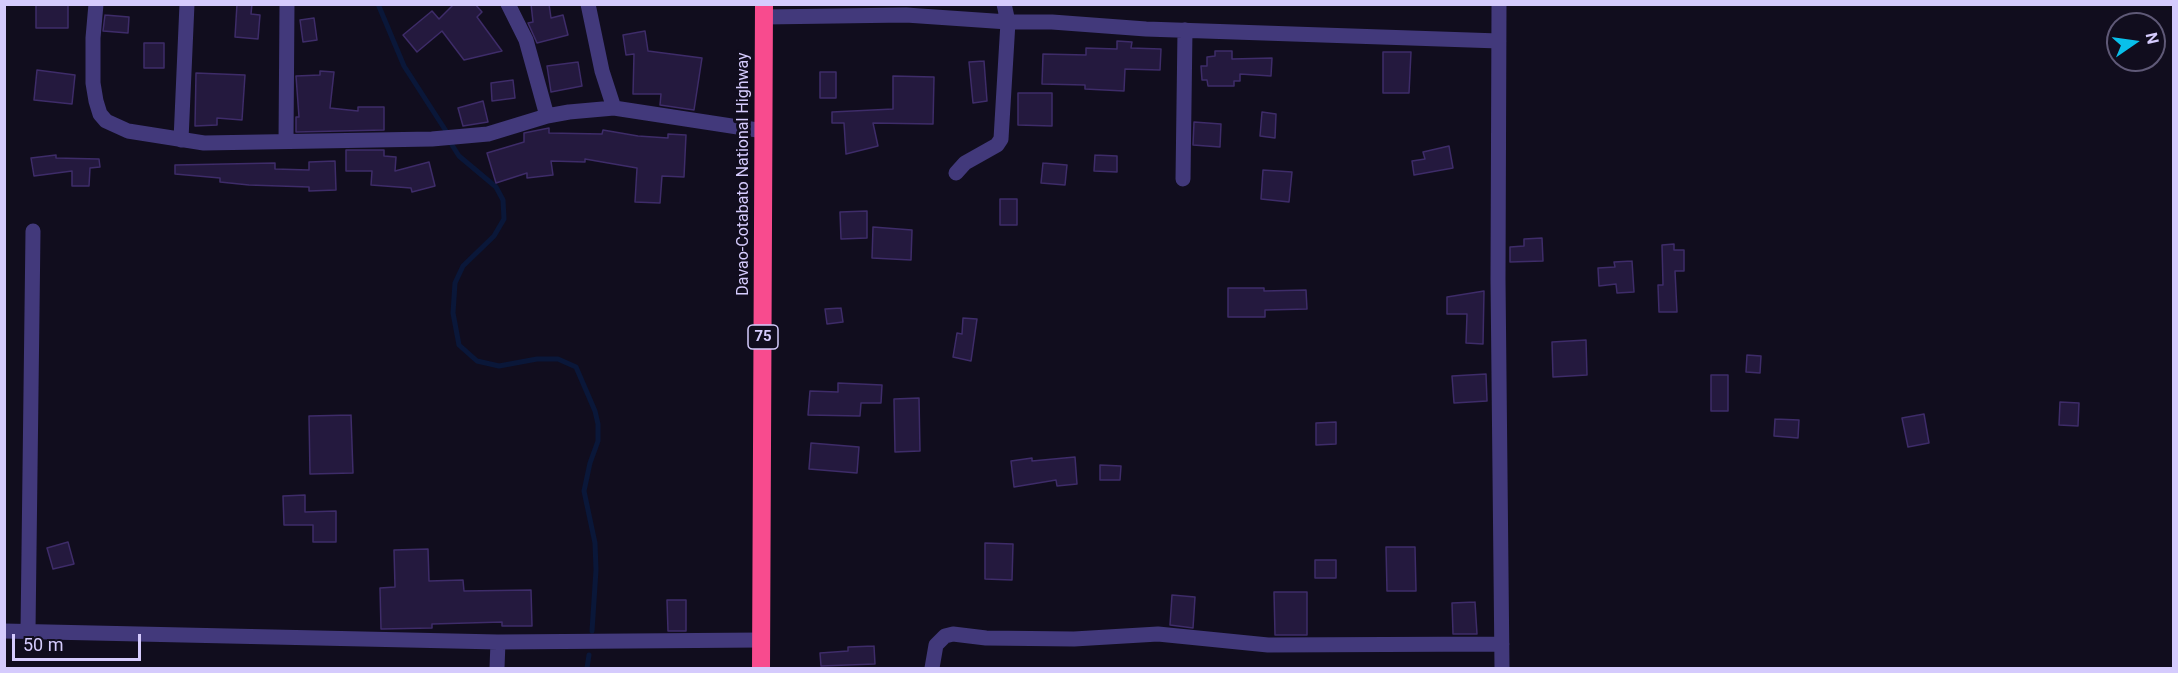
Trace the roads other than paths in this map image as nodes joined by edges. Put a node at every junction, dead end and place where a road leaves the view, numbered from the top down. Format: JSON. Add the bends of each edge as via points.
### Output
{"nodes":[{"id":1,"x":96,"y":4,"type":"edge"},
{"id":2,"x":187,"y":4,"type":"edge"},
{"id":3,"x":287,"y":4,"type":"edge"},
{"id":4,"x":508,"y":4,"type":"edge"},
{"id":5,"x":588,"y":4,"type":"edge"},
{"id":6,"x":1004,"y":4,"type":"edge"},
{"id":7,"x":1499,"y":4,"type":"edge"},
{"id":8,"x":764,"y":11,"type":"edge"},
{"id":9,"x":1008,"y":22,"type":"junction"},
{"id":10,"x":1185,"y":30,"type":"junction"},
{"id":11,"x":1499,"y":41,"type":"junction"},
{"id":12,"x":614,"y":108,"type":"junction"},
{"id":13,"x":547,"y":116,"type":"junction"},
{"id":14,"x":764,"y":131,"type":"junction"},
{"id":15,"x":181,"y":140,"type":"junction"},
{"id":16,"x":286,"y":141,"type":"junction"},
{"id":17,"x":957,"y":173,"type":"dead end"},
{"id":18,"x":1184,"y":179,"type":"dead end"},
{"id":19,"x":33,"y":231,"type":"dead end"},
{"id":20,"x":4,"y":631,"type":"edge"},
{"id":21,"x":28,"y":631,"type":"junction"},
{"id":22,"x":761,"y":640,"type":"junction"},
{"id":23,"x":498,"y":642,"type":"junction"},
{"id":24,"x":1502,"y":644,"type":"junction"},
{"id":25,"x":497,"y":669,"type":"edge"},
{"id":26,"x":761,"y":669,"type":"edge"},
{"id":27,"x":932,"y":669,"type":"edge"},
{"id":28,"x":1502,"y":669,"type":"edge"}],
"edges":[{"from":1,"to":15,"type":"street","via":[[93,83],[100,114],[112,126]]},
{"from":2,"to":15,"type":"street"},
{"from":3,"to":16,"type":"street"},
{"from":4,"to":13,"type":"street","via":[[526,40]]},
{"from":5,"to":12,"type":"street"},
{"from":6,"to":9,"type":"street"},
{"from":7,"to":11,"type":"street"},
{"from":8,"to":9,"type":"street"},
{"from":8,"to":14,"type":"highway","name":"Davao-Cotabato National Highway","number":"75"},
{"from":9,"to":10,"type":"street"},
{"from":9,"to":17,"type":"street","via":[[1001,139],[965,163]]},
{"from":10,"to":11,"type":"street"},
{"from":10,"to":18,"type":"street"},
{"from":11,"to":24,"type":"street"},
{"from":12,"to":13,"type":"street"},
{"from":12,"to":14,"type":"street"},
{"from":13,"to":16,"type":"street","via":[[488,134],[411,140]]},
{"from":14,"to":22,"type":"highway","name":"Davao-Cotabato National Highway","number":"75"},
{"from":15,"to":16,"type":"street"},
{"from":19,"to":21,"type":"street"},
{"from":20,"to":21,"type":"street"},
{"from":21,"to":23,"type":"street"},
{"from":22,"to":23,"type":"street"},
{"from":22,"to":26,"type":"highway","name":"Davao-Cotabato National Highway","number":"75"},
{"from":23,"to":25,"type":"street"},
{"from":24,"to":27,"type":"street","via":[[1268,645],[1158,634],[1074,639],[953,634],[936,645]]},
{"from":24,"to":28,"type":"street"}]}
